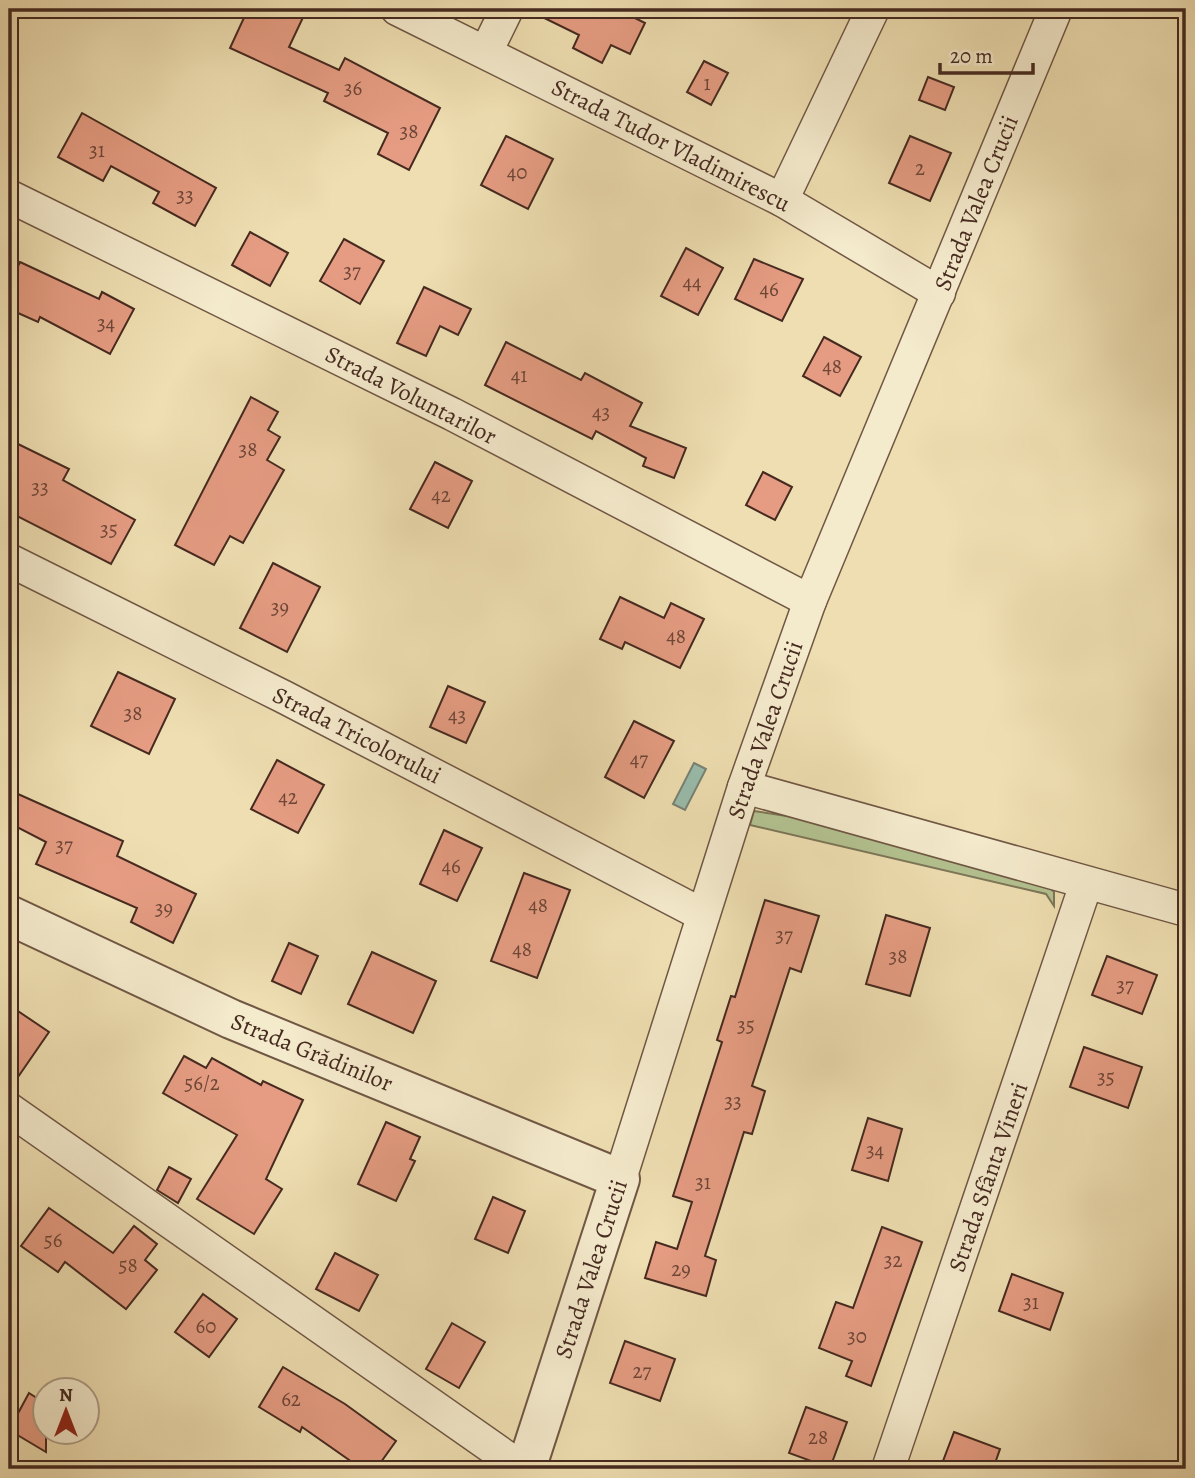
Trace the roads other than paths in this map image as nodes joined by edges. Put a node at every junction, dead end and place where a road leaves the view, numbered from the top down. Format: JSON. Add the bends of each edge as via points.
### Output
{"nodes":[{"id":1,"x":397,"y":9,"type":"edge"},
{"id":2,"x":507,"y":9,"type":"edge"},
{"id":3,"x":873,"y":9,"type":"edge"},
{"id":4,"x":1056,"y":9,"type":"edge"},
{"id":5,"x":486,"y":52,"type":"junction"},
{"id":6,"x":9,"y":196,"type":"edge"},
{"id":7,"x":782,"y":200,"type":"junction"},
{"id":8,"x":939,"y":293,"type":"junction"},
{"id":9,"x":9,"y":560,"type":"edge"},
{"id":10,"x":810,"y":601,"type":"junction"},
{"id":11,"x":744,"y":788,"type":"junction"},
{"id":12,"x":1086,"y":884,"type":"junction"},
{"id":13,"x":1186,"y":910,"type":"edge"},
{"id":14,"x":9,"y":915,"type":"edge"},
{"id":15,"x":703,"y":915,"type":"junction"},
{"id":16,"x":9,"y":1109,"type":"edge"},
{"id":17,"x":620,"y":1179,"type":"junction"},
{"id":18,"x":524,"y":1469,"type":"edge"},
{"id":19,"x":888,"y":1469,"type":"edge"}],
"edges":[{"from":1,"to":5,"type":"street","name":"Strada Tudor Vladimirescu"},
{"from":2,"to":5,"type":"street"},
{"from":3,"to":7,"type":"street"},
{"from":4,"to":8,"type":"street","name":"Strada Valea Crucii"},
{"from":5,"to":7,"type":"street","name":"Strada Tudor Vladimirescu"},
{"from":6,"to":10,"type":"street","name":"Strada Voluntarilor","via":[[452,414]]},
{"from":7,"to":8,"type":"street","name":"Strada Tudor Vladimirescu"},
{"from":8,"to":10,"type":"street","name":"Strada Valea Crucii"},
{"from":9,"to":15,"type":"street","name":"Strada Tricolorului"},
{"from":10,"to":11,"type":"street","name":"Strada Valea Crucii"},
{"from":11,"to":12,"type":"street"},
{"from":11,"to":15,"type":"street","name":"Strada Valea Crucii"},
{"from":12,"to":13,"type":"street"},
{"from":12,"to":19,"type":"street","name":"Strada Sfânta Vineri"},
{"from":14,"to":17,"type":"street","name":"Strada Grădinilor","via":[[231,1019]]},
{"from":15,"to":17,"type":"street","name":"Strada Valea Crucii"},
{"from":16,"to":18,"type":"street"},
{"from":17,"to":18,"type":"street","name":"Strada Valea Crucii"}]}
